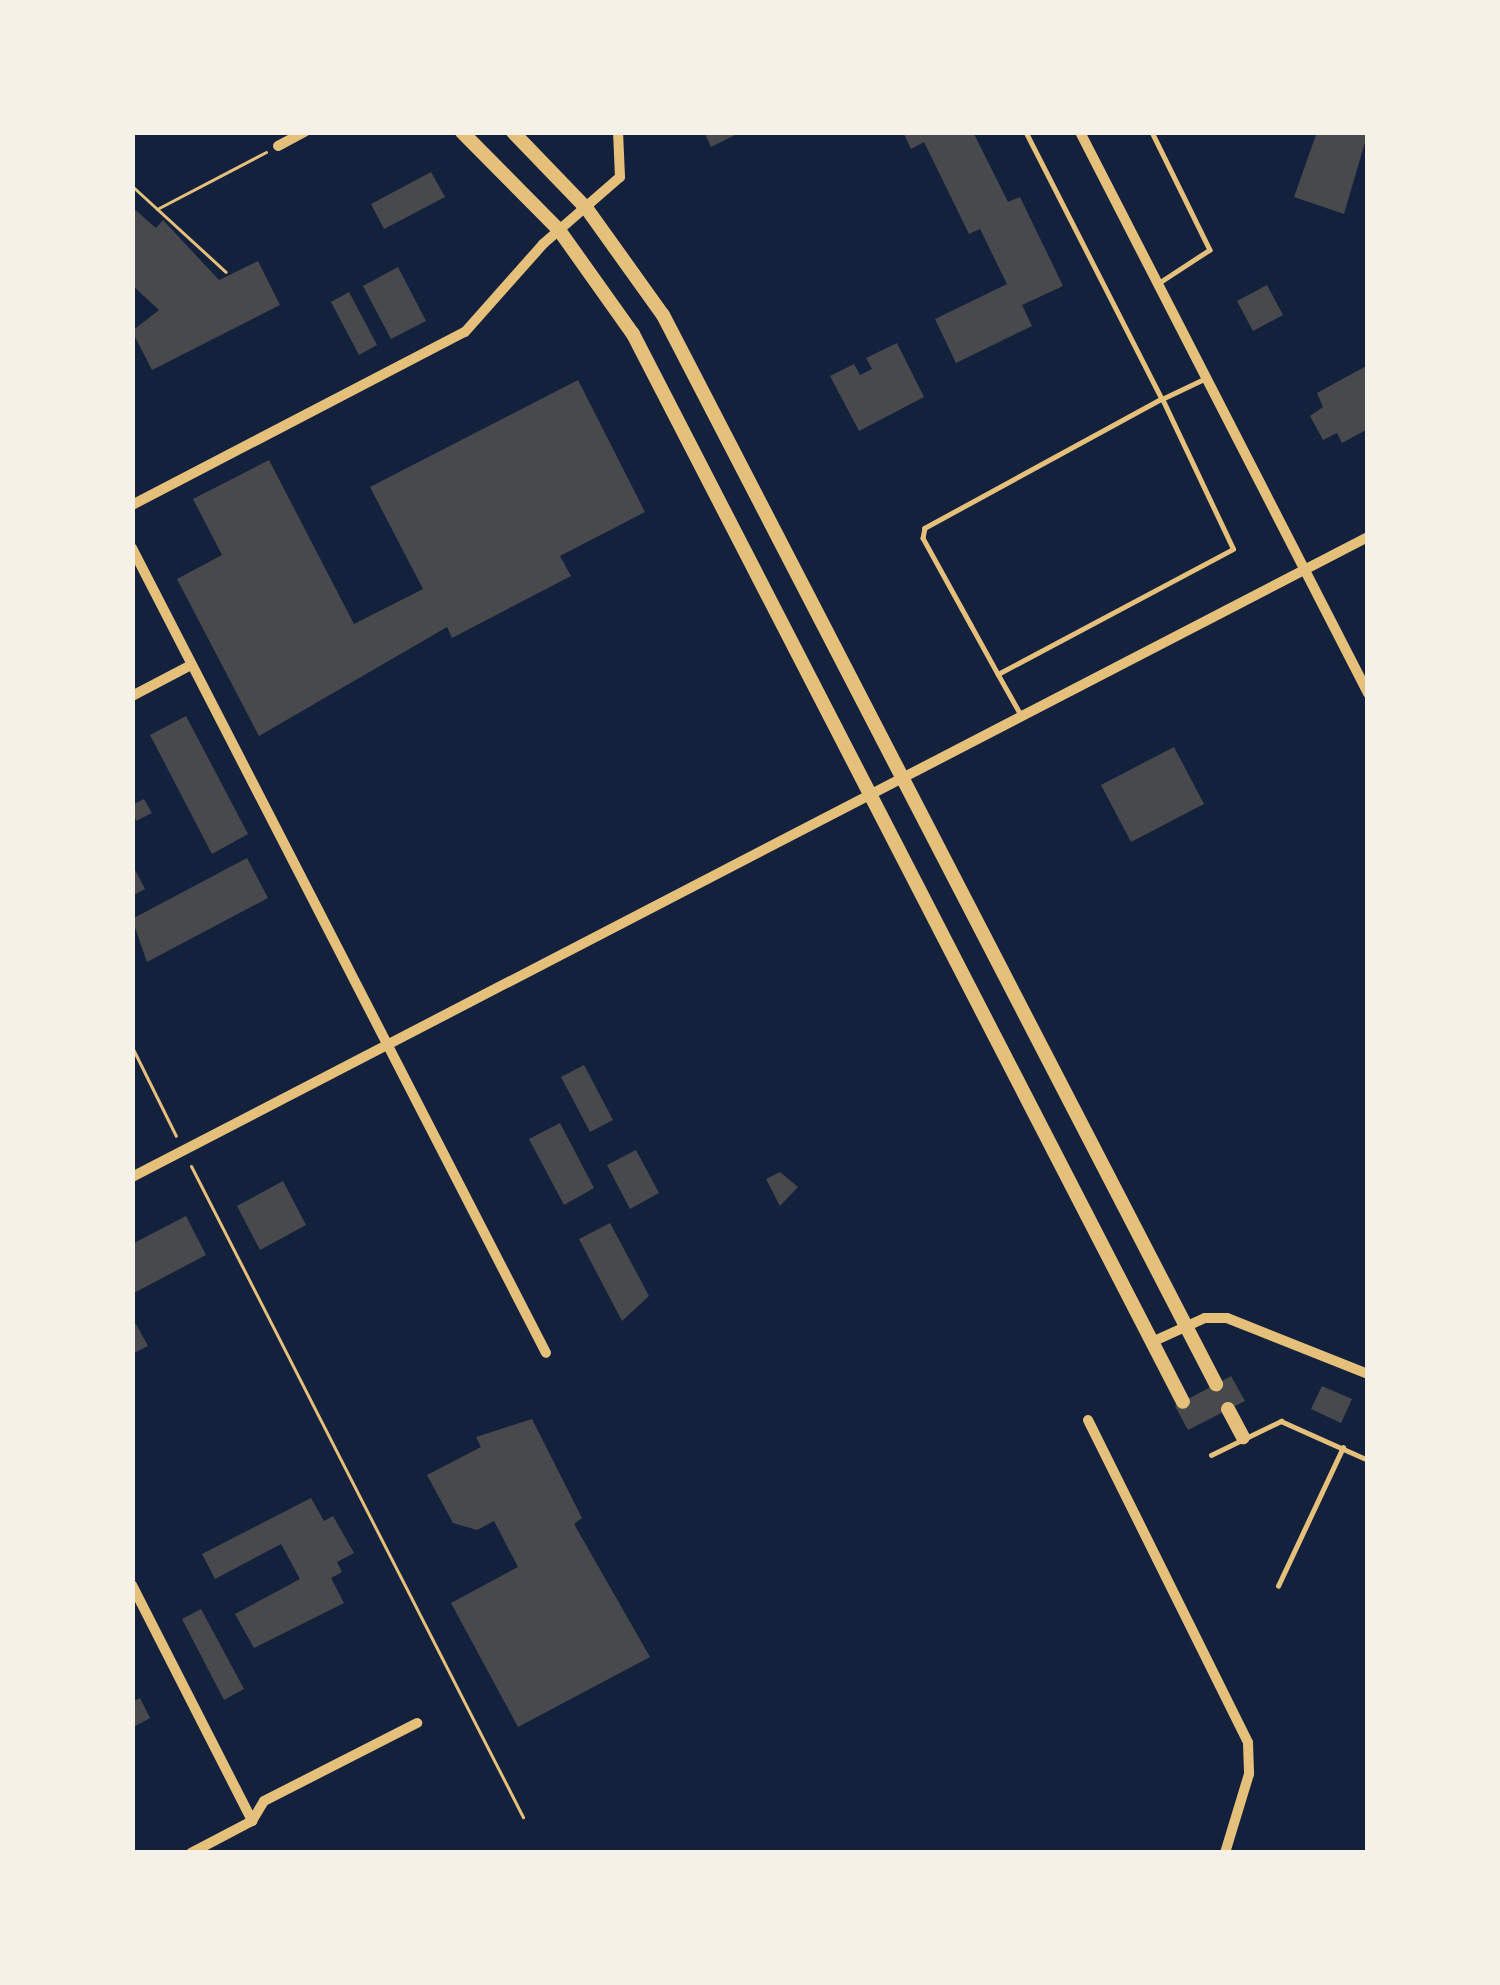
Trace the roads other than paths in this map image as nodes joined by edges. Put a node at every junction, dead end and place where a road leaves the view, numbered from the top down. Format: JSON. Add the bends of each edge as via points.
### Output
{"nodes":[{"id":1,"x":304,"y":132,"type":"edge"},
{"id":2,"x":462,"y":132,"type":"edge"},
{"id":3,"x":513,"y":132,"type":"edge"},
{"id":4,"x":618,"y":132,"type":"edge"},
{"id":5,"x":1026,"y":132,"type":"edge"},
{"id":6,"x":1080,"y":132,"type":"edge"},
{"id":7,"x":1152,"y":132,"type":"edge"},
{"id":8,"x":278,"y":146,"type":"road end"},
{"id":9,"x":586,"y":209,"type":"junction"},
{"id":10,"x":559,"y":230,"type":"junction"},
{"id":11,"x":1158,"y":284,"type":"junction"},
{"id":12,"x":1206,"y":378,"type":"junction"},
{"id":13,"x":1162,"y":399,"type":"junction"},
{"id":14,"x":132,"y":505,"type":"edge"},
{"id":15,"x":1368,"y":537,"type":"edge"},
{"id":16,"x":132,"y":548,"type":"edge"},
{"id":17,"x":1305,"y":571,"type":"junction"},
{"id":18,"x":191,"y":665,"type":"junction"},
{"id":19,"x":998,"y":674,"type":"junction"},
{"id":20,"x":1368,"y":693,"type":"edge"},
{"id":21,"x":132,"y":697,"type":"edge"},
{"id":22,"x":1022,"y":718,"type":"junction"},
{"id":23,"x":903,"y":779,"type":"junction"},
{"id":24,"x":871,"y":796,"type":"junction"},
{"id":25,"x":387,"y":1044,"type":"junction"},
{"id":26,"x":132,"y":1177,"type":"edge"},
{"id":27,"x":1186,"y":1325,"type":"junction"},
{"id":28,"x":1152,"y":1342,"type":"junction"},
{"id":29,"x":546,"y":1353,"type":"dead end"},
{"id":30,"x":1368,"y":1374,"type":"edge"},
{"id":31,"x":1216,"y":1384,"type":"dead end"},
{"id":32,"x":1183,"y":1402,"type":"dead end"},
{"id":33,"x":1228,"y":1409,"type":"dead end"},
{"id":34,"x":1088,"y":1420,"type":"dead end"},
{"id":35,"x":1243,"y":1437,"type":"junction"},
{"id":36,"x":1343,"y":1447,"type":"junction"},
{"id":37,"x":1210,"y":1455,"type":"dead end"},
{"id":38,"x":1368,"y":1460,"type":"edge"},
{"id":39,"x":132,"y":1585,"type":"edge"},
{"id":40,"x":1278,"y":1586,"type":"dead end"},
{"id":41,"x":417,"y":1723,"type":"dead end"},
{"id":42,"x":252,"y":1821,"type":"junction"},
{"id":43,"x":191,"y":1853,"type":"edge"},
{"id":44,"x":1225,"y":1853,"type":"edge"}],
"edges":[{"from":1,"to":8,"type":"street"},
{"from":2,"to":10,"type":"street"},
{"from":3,"to":9,"type":"street"},
{"from":4,"to":9,"type":"street","via":[[620,177]]},
{"from":5,"to":13,"type":"lane"},
{"from":6,"to":11,"type":"street"},
{"from":7,"to":11,"type":"lane","via":[[1210,250]]},
{"from":9,"to":10,"type":"street"},
{"from":9,"to":23,"type":"street","via":[[663,315]]},
{"from":10,"to":14,"type":"street","via":[[465,332]]},
{"from":10,"to":24,"type":"street","via":[[633,334]]},
{"from":11,"to":12,"type":"street"},
{"from":12,"to":13,"type":"lane"},
{"from":12,"to":17,"type":"street"},
{"from":13,"to":19,"type":"lane","via":[[1233,549]]},
{"from":13,"to":19,"type":"lane","via":[[925,528]]},
{"from":15,"to":17,"type":"street"},
{"from":16,"to":18,"type":"street"},
{"from":17,"to":20,"type":"street"},
{"from":17,"to":22,"type":"street"},
{"from":18,"to":21,"type":"street"},
{"from":18,"to":25,"type":"street"},
{"from":19,"to":22,"type":"lane"},
{"from":22,"to":23,"type":"street"},
{"from":23,"to":24,"type":"street"},
{"from":23,"to":27,"type":"street"},
{"from":24,"to":25,"type":"street"},
{"from":24,"to":28,"type":"street"},
{"from":25,"to":26,"type":"street"},
{"from":25,"to":29,"type":"street"},
{"from":27,"to":28,"type":"street"},
{"from":27,"to":30,"type":"street","via":[[1227,1318]]},
{"from":27,"to":31,"type":"street"},
{"from":28,"to":32,"type":"street"},
{"from":33,"to":35,"type":"street"},
{"from":34,"to":44,"type":"street","via":[[1248,1743],[1249,1774]]},
{"from":35,"to":36,"type":"lane","via":[[1282,1421]]},
{"from":35,"to":37,"type":"lane"},
{"from":36,"to":38,"type":"lane"},
{"from":36,"to":40,"type":"lane"},
{"from":39,"to":42,"type":"street"},
{"from":41,"to":42,"type":"street","via":[[264,1801]]},
{"from":42,"to":43,"type":"street"}]}
